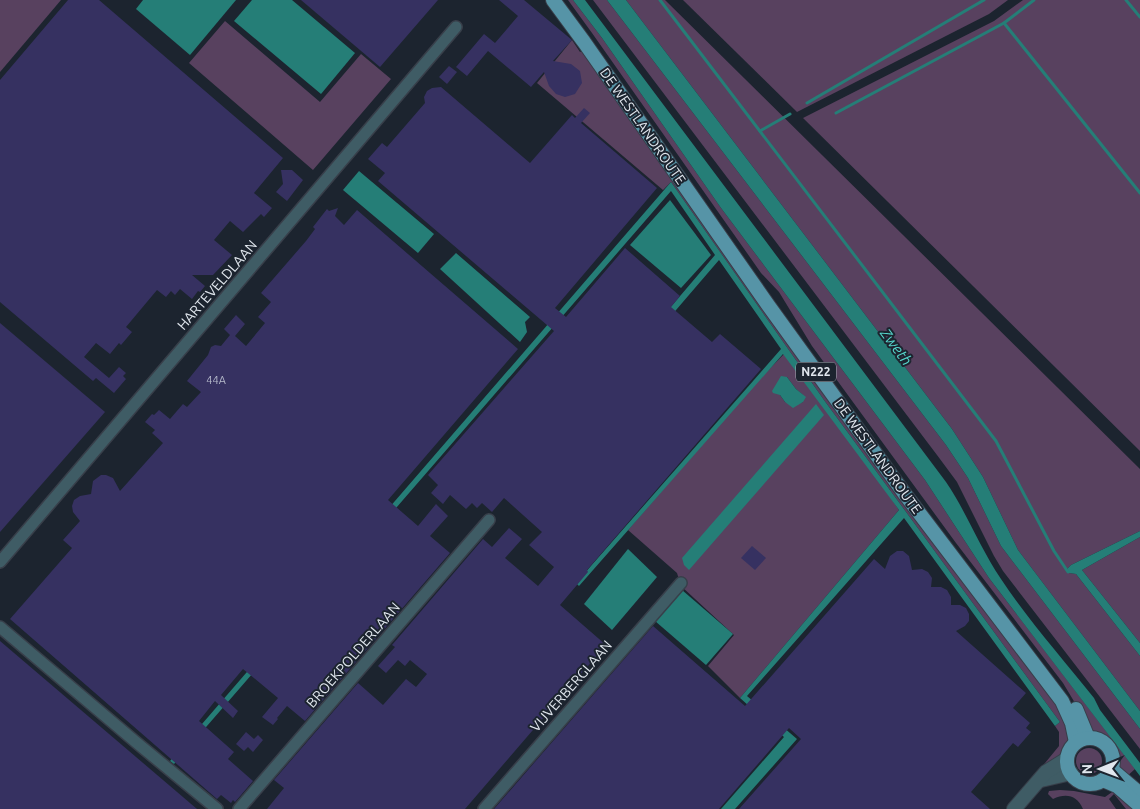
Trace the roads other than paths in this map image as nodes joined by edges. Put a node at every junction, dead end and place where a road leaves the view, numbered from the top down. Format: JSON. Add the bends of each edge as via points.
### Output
{"nodes":[{"id":1,"x":553,"y":0,"type":"edge"},
{"id":2,"x":564,"y":0,"type":"edge"},
{"id":3,"x":456,"y":27,"type":"dead end"},
{"id":4,"x":489,"y":520,"type":"dead end"},
{"id":5,"x":0,"y":562,"type":"edge"},
{"id":6,"x":681,"y":582,"type":"dead end"},
{"id":7,"x":0,"y":627,"type":"edge"},
{"id":8,"x":1082,"y":740,"type":"junction"},
{"id":9,"x":1067,"y":759,"type":"junction"},
{"id":10,"x":1070,"y":773,"type":"junction"},
{"id":11,"x":1107,"y":774,"type":"junction"},
{"id":12,"x":1040,"y":781,"type":"junction"},
{"id":13,"x":1140,"y":794,"type":"edge"},
{"id":14,"x":1140,"y":806,"type":"edge"},
{"id":15,"x":217,"y":809,"type":"edge"},
{"id":16,"x":239,"y":809,"type":"edge"},
{"id":17,"x":484,"y":809,"type":"edge"},
{"id":18,"x":1014,"y":809,"type":"edge"}],
"edges":[{"from":1,"to":8,"type":"main road","name":"DE WESTLANDROUTE","number":"N222","via":[[887,469],[1062,701]]},
{"from":2,"to":8,"type":"main road","name":"DE WESTLANDROUTE","number":"N222","via":[[775,301],[1071,699]]},
{"from":3,"to":5,"type":"street","name":"HARTEVELDLAAN"},
{"from":4,"to":16,"type":"street","name":"BROEKPOLDERLAAN"},
{"from":6,"to":17,"type":"street","name":"VIJVERBERGLAAN"},
{"from":7,"to":15,"type":"street"},
{"from":8,"to":9,"type":"main road","via":[[1070,750]]},
{"from":8,"to":11,"type":"main road","via":[[1099,740],[1108,747],[1113,758]]},
{"from":9,"to":10,"type":"main road"},
{"from":9,"to":12,"type":"street","via":[[1046,772]]},
{"from":10,"to":11,"type":"main road","via":[[1085,784],[1093,784]]},
{"from":10,"to":12,"type":"street"},
{"from":11,"to":13,"type":"main road"},
{"from":11,"to":14,"type":"main road"},
{"from":12,"to":18,"type":"street"}]}
